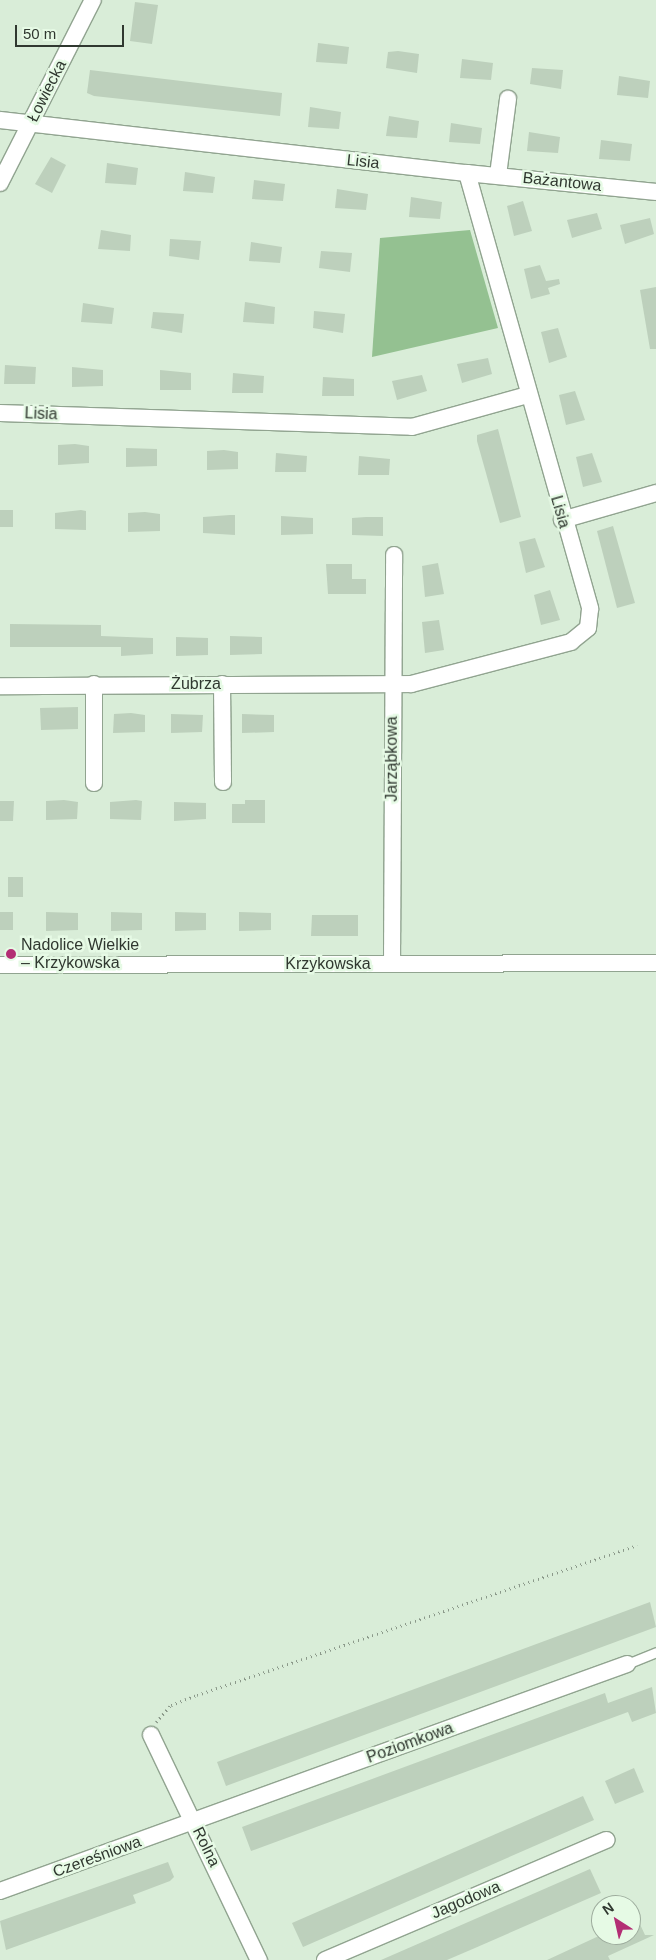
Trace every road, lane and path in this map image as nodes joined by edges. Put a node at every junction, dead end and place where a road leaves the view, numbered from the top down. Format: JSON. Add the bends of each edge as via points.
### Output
{"nodes":[{"id":1,"x":93,"y":0,"type":"edge"},
{"id":2,"x":508,"y":99,"type":"dead end"},
{"id":3,"x":0,"y":120,"type":"edge"},
{"id":4,"x":30,"y":124,"type":"junction"},
{"id":5,"x":467,"y":173,"type":"junction"},
{"id":6,"x":498,"y":175,"type":"junction"},
{"id":7,"x":0,"y":183,"type":"edge"},
{"id":8,"x":656,"y":186,"type":"edge"},
{"id":9,"x":656,"y":192,"type":"edge"},
{"id":10,"x":527,"y":395,"type":"junction"},
{"id":11,"x":0,"y":413,"type":"edge"},
{"id":12,"x":656,"y":493,"type":"edge"},
{"id":13,"x":562,"y":520,"type":"junction"},
{"id":14,"x":394,"y":555,"type":"dead end"},
{"id":15,"x":588,"y":628,"type":"joint"},
{"id":16,"x":94,"y":684,"type":"junction"},
{"id":17,"x":222,"y":684,"type":"junction"},
{"id":18,"x":392,"y":684,"type":"junction"},
{"id":19,"x":0,"y":686,"type":"edge"},
{"id":20,"x":223,"y":782,"type":"dead end"},
{"id":21,"x":94,"y":783,"type":"dead end"},
{"id":22,"x":656,"y":963,"type":"edge"},
{"id":23,"x":392,"y":964,"type":"junction"},
{"id":24,"x":0,"y":965,"type":"edge"},
{"id":25,"x":637,"y":1545,"type":"dead end"},
{"id":26,"x":656,"y":1652,"type":"edge"},
{"id":27,"x":627,"y":1664,"type":"joint"},
{"id":28,"x":151,"y":1735,"type":"joint"},
{"id":29,"x":194,"y":1822,"type":"junction"},
{"id":30,"x":607,"y":1840,"type":"dead end"},
{"id":31,"x":0,"y":1891,"type":"edge"},
{"id":32,"x":259,"y":1960,"type":"edge"},
{"id":33,"x":324,"y":1960,"type":"edge"}],
"edges":[{"from":1,"to":4,"type":"street","name":"Łowiecka"},
{"from":2,"to":6,"type":"street"},
{"from":3,"to":4,"type":"street","name":"Lisia"},
{"from":4,"to":5,"type":"street","name":"Lisia"},
{"from":4,"to":7,"type":"street","name":"Łowiecka"},
{"from":5,"to":6,"type":"street","name":"Bażantowa"},
{"from":5,"to":10,"type":"street","name":"Lisia"},
{"from":6,"to":9,"type":"street","name":"Bażantowa"},
{"from":8,"to":9,"type":"street"},
{"from":10,"to":11,"type":"street","name":"Lisia","via":[[412,427]]},
{"from":10,"to":13,"type":"street","name":"Lisia"},
{"from":12,"to":13,"type":"street"},
{"from":13,"to":15,"type":"street","name":"Lisia","via":[[590,609]]},
{"from":14,"to":18,"type":"street","name":"Jarząbkowa"},
{"from":15,"to":18,"type":"street","name":"Żubrza","via":[[571,642],[411,684]]},
{"from":16,"to":17,"type":"street","name":"Żubrza"},
{"from":16,"to":19,"type":"street","name":"Żubrza"},
{"from":16,"to":21,"type":"street"},
{"from":17,"to":18,"type":"street","name":"Żubrza"},
{"from":17,"to":20,"type":"street"},
{"from":18,"to":23,"type":"street","name":"Jarząbkowa"},
{"from":22,"to":23,"type":"street","name":"Krzykowska"},
{"from":23,"to":24,"type":"street","name":"Krzykowska"},
{"from":25,"to":28,"type":"path","via":[[171,1704],[157,1719]]},
{"from":26,"to":27,"type":"lane"},
{"from":27,"to":29,"type":"street","name":"Poziomkowa"},
{"from":28,"to":29,"type":"street","name":"Rolna"},
{"from":29,"to":31,"type":"street","name":"Czereśniowa"},
{"from":29,"to":32,"type":"street","name":"Rolna"},
{"from":30,"to":33,"type":"street","name":"Jagodowa"}]}
